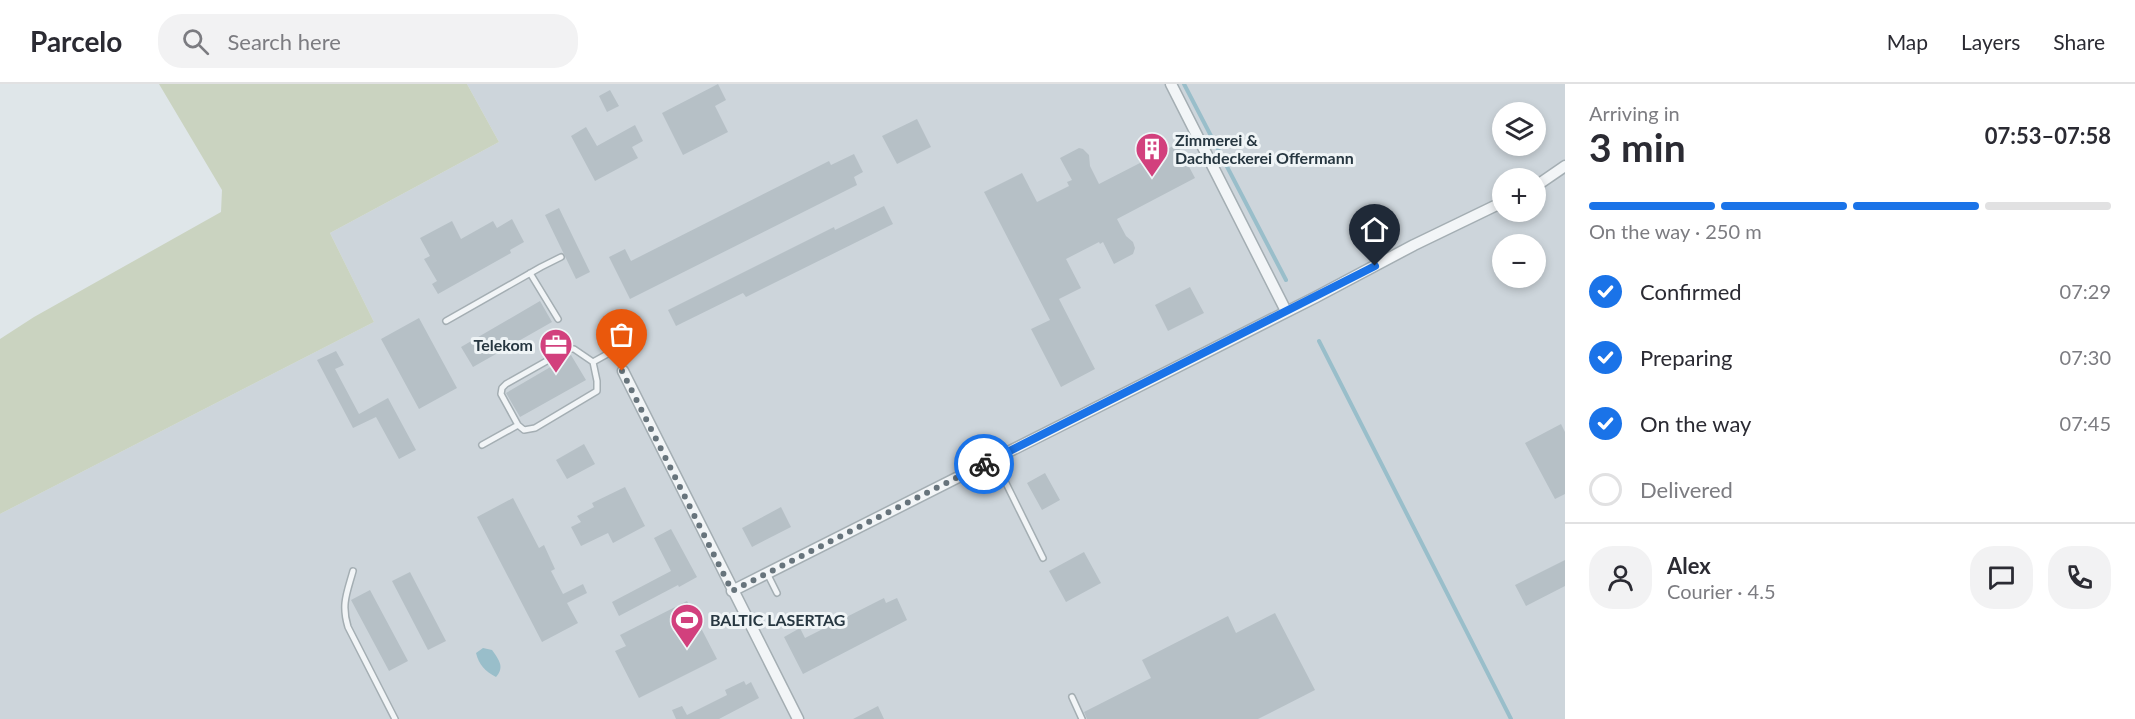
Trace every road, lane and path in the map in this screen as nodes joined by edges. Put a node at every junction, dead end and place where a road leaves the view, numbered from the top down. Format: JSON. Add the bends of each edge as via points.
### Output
{"nodes":[{"id":1,"x":1171,"y":84,"type":"edge"},
{"id":2,"x":1565,"y":166,"type":"edge"},
{"id":3,"x":1546,"y":179,"type":"edge"},
{"id":4,"x":1492,"y":207,"type":"edge"},
{"id":5,"x":561,"y":257,"type":"dead end"},
{"id":6,"x":530,"y":273,"type":"junction"},
{"id":7,"x":1286,"y":311,"type":"junction"},
{"id":8,"x":558,"y":319,"type":"dead end"},
{"id":9,"x":446,"y":321,"type":"dead end"},
{"id":10,"x":611,"y":352,"type":"dead end"},
{"id":11,"x":593,"y":363,"type":"junction"},
{"id":12,"x":622,"y":371,"type":"dead end"},
{"id":13,"x":518,"y":424,"type":"junction"},
{"id":14,"x":482,"y":445,"type":"dead end"},
{"id":15,"x":994,"y":459,"type":"junction"},
{"id":16,"x":1043,"y":558,"type":"dead end"},
{"id":17,"x":353,"y":570,"type":"dead end"},
{"id":18,"x":767,"y":573,"type":"junction"},
{"id":19,"x":732,"y":591,"type":"junction"},
{"id":20,"x":777,"y":593,"type":"dead end"},
{"id":21,"x":1072,"y":697,"type":"dead end"},
{"id":22,"x":395,"y":719,"type":"edge"},
{"id":23,"x":798,"y":719,"type":"edge"},
{"id":24,"x":1082,"y":719,"type":"edge"}],
"edges":[{"from":1,"to":7,"type":"street"},
{"from":2,"to":3,"type":"street"},
{"from":4,"to":7,"type":"street"},
{"from":5,"to":6,"type":"lane"},
{"from":6,"to":8,"type":"lane"},
{"from":6,"to":9,"type":"lane"},
{"from":7,"to":15,"type":"street"},
{"from":10,"to":11,"type":"lane"},
{"from":11,"to":13,"type":"lane","via":[[597,391],[535,428],[525,430]]},
{"from":11,"to":13,"type":"lane","via":[[568,349],[506,384],[501,394]]},
{"from":12,"to":19,"type":"street"},
{"from":13,"to":14,"type":"lane"},
{"from":15,"to":16,"type":"lane"},
{"from":15,"to":18,"type":"street"},
{"from":17,"to":22,"type":"lane","via":[[345,617]]},
{"from":18,"to":19,"type":"street"},
{"from":18,"to":20,"type":"lane"},
{"from":19,"to":23,"type":"street"},
{"from":21,"to":24,"type":"lane"}]}
